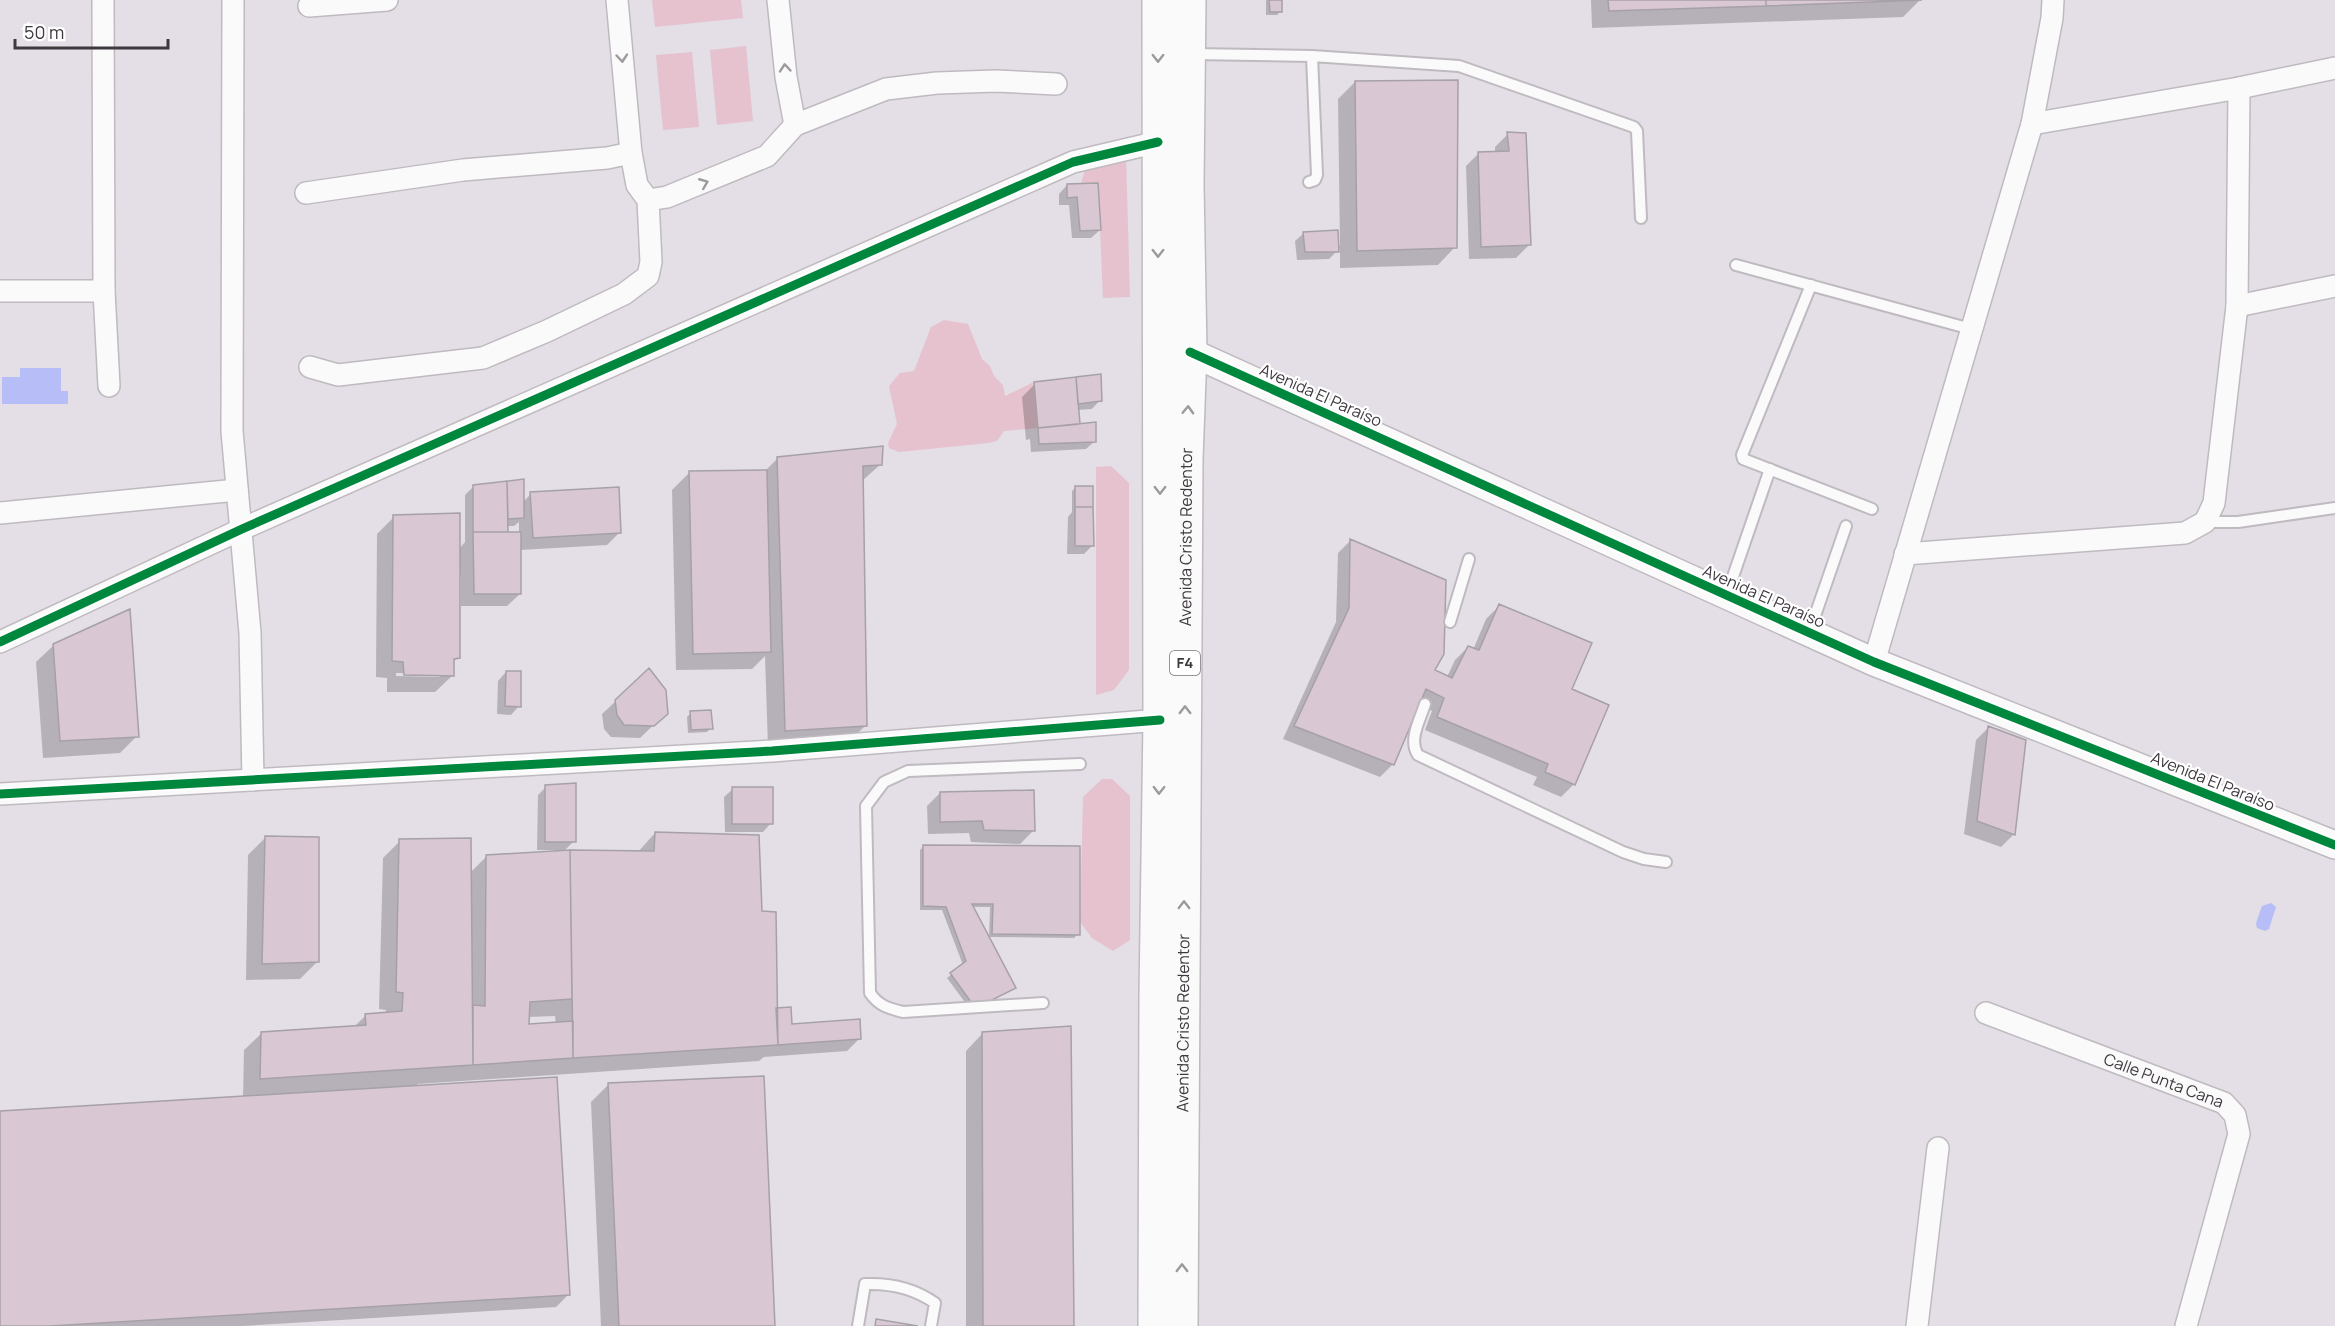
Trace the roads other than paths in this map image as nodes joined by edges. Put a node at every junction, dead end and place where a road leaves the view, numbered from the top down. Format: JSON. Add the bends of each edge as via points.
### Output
{"nodes":[{"id":1,"x":103,"y":0,"type":"edge"},
{"id":2,"x":233,"y":0,"type":"edge"},
{"id":3,"x":387,"y":0,"type":"edge"},
{"id":4,"x":617,"y":0,"type":"edge"},
{"id":5,"x":778,"y":0,"type":"edge"},
{"id":6,"x":1159,"y":0,"type":"edge"},
{"id":7,"x":1189,"y":0,"type":"edge"},
{"id":8,"x":2053,"y":0,"type":"edge"},
{"id":9,"x":309,"y":6,"type":"dead end"},
{"id":10,"x":1188,"y":54,"type":"junction"},
{"id":11,"x":1312,"y":56,"type":"junction"},
{"id":12,"x":2335,"y":68,"type":"edge"},
{"id":13,"x":1056,"y":84,"type":"dead end"},
{"id":14,"x":2239,"y":88,"type":"junction"},
{"id":15,"x":2032,"y":124,"type":"junction"},
{"id":16,"x":795,"y":125,"type":"junction"},
{"id":17,"x":1158,"y":142,"type":"junction"},
{"id":18,"x":632,"y":153,"type":"junction"},
{"id":19,"x":1309,"y":182,"type":"dead end"},
{"id":20,"x":306,"y":193,"type":"dead end"},
{"id":21,"x":648,"y":200,"type":"junction"},
{"id":22,"x":1641,"y":218,"type":"dead end"},
{"id":23,"x":1736,"y":265,"type":"dead end"},
{"id":24,"x":1811,"y":285,"type":"junction"},
{"id":25,"x":2335,"y":286,"type":"edge"},
{"id":26,"x":0,"y":291,"type":"edge"},
{"id":27,"x":104,"y":291,"type":"junction"},
{"id":28,"x":2237,"y":306,"type":"junction"},
{"id":29,"x":1971,"y":329,"type":"junction"},
{"id":30,"x":1190,"y":352,"type":"junction"},
{"id":31,"x":310,"y":367,"type":"dead end"},
{"id":32,"x":109,"y":386,"type":"dead end"},
{"id":33,"x":1770,"y":469,"type":"junction"},
{"id":34,"x":237,"y":490,"type":"junction"},
{"id":35,"x":2335,"y":508,"type":"edge"},
{"id":36,"x":1872,"y":510,"type":"dead end"},
{"id":37,"x":0,"y":513,"type":"edge"},
{"id":38,"x":2205,"y":522,"type":"junction"},
{"id":39,"x":1846,"y":526,"type":"dead end"},
{"id":40,"x":242,"y":529,"type":"junction"},
{"id":41,"x":1905,"y":554,"type":"junction"},
{"id":42,"x":1469,"y":559,"type":"dead end"},
{"id":43,"x":1727,"y":595,"type":"junction"},
{"id":44,"x":1450,"y":622,"type":"dead end"},
{"id":45,"x":1809,"y":633,"type":"junction"},
{"id":46,"x":0,"y":642,"type":"edge"},
{"id":47,"x":1874,"y":662,"type":"junction"},
{"id":48,"x":1425,"y":704,"type":"dead end"},
{"id":49,"x":1160,"y":720,"type":"junction"},
{"id":50,"x":1080,"y":764,"type":"dead end"},
{"id":51,"x":254,"y":780,"type":"junction"},
{"id":52,"x":0,"y":794,"type":"edge"},
{"id":53,"x":2335,"y":845,"type":"edge"},
{"id":54,"x":1666,"y":861,"type":"dead end"},
{"id":55,"x":1044,"y":1003,"type":"dead end"},
{"id":56,"x":1986,"y":1013,"type":"dead end"},
{"id":57,"x":1938,"y":1148,"type":"dead end"},
{"id":58,"x":858,"y":1326,"type":"edge"},
{"id":59,"x":931,"y":1326,"type":"edge"},
{"id":60,"x":1155,"y":1326,"type":"edge"},
{"id":61,"x":1181,"y":1326,"type":"edge"},
{"id":62,"x":1917,"y":1326,"type":"edge"},
{"id":63,"x":2186,"y":1326,"type":"edge"}],
"edges":[{"from":1,"to":27,"type":"street"},
{"from":2,"to":34,"type":"street","via":[[232,431]]},
{"from":3,"to":9,"type":"street"},
{"from":4,"to":18,"type":"street","one_way":true},
{"from":16,"to":5,"type":"street","one_way":true},
{"from":6,"to":17,"type":"highway","name":"Avenida Cristo Redentor","number":"F4","one_way":true},
{"from":7,"to":10,"type":"highway","name":"Avenida Cristo Redentor","number":"F4"},
{"from":8,"to":15,"type":"street"},
{"from":10,"to":11,"type":"lane"},
{"from":10,"to":30,"type":"highway","name":"Avenida Cristo Redentor","number":"F4"},
{"from":11,"to":19,"type":"lane","via":[[1317,175]]},
{"from":11,"to":22,"type":"lane","via":[[1459,66],[1630,125],[1637,131]]},
{"from":12,"to":14,"type":"street"},
{"from":13,"to":16,"type":"street","via":[[984,81],[886,88]]},
{"from":14,"to":15,"type":"street"},
{"from":14,"to":28,"type":"street"},
{"from":15,"to":29,"type":"street"},
{"from":21,"to":16,"type":"street","one_way":true,"via":[[667,197],[767,156]]},
{"from":17,"to":40,"type":"street","via":[[1073,162]]},
{"from":17,"to":49,"type":"highway","name":"Avenida Cristo Redentor","number":"F4","one_way":true},
{"from":18,"to":20,"type":"street","via":[[463,170]]},
{"from":18,"to":21,"type":"street","via":[[638,185]]},
{"from":21,"to":31,"type":"street","via":[[648,276],[624,294],[483,357],[338,375]]},
{"from":23,"to":24,"type":"lane"},
{"from":24,"to":29,"type":"lane"},
{"from":24,"to":33,"type":"lane","via":[[1742,454],[1745,462]]},
{"from":25,"to":28,"type":"street"},
{"from":26,"to":27,"type":"street"},
{"from":27,"to":32,"type":"street"},
{"from":28,"to":38,"type":"street","via":[[2214,503]]},
{"from":29,"to":41,"type":"street"},
{"from":30,"to":43,"type":"street","name":"Avenida El Paraíso"},
{"from":61,"to":30,"type":"highway","name":"Avenida Cristo Redentor","number":"F4","one_way":true},
{"from":33,"to":36,"type":"lane"},
{"from":33,"to":43,"type":"lane"},
{"from":34,"to":37,"type":"street"},
{"from":34,"to":40,"type":"street"},
{"from":35,"to":38,"type":"lane","via":[[2238,522]]},
{"from":38,"to":41,"type":"street","via":[[2185,533]]},
{"from":39,"to":45,"type":"lane"},
{"from":40,"to":46,"type":"street"},
{"from":40,"to":51,"type":"street","via":[[250,633]]},
{"from":41,"to":47,"type":"street"},
{"from":42,"to":44,"type":"lane"},
{"from":43,"to":45,"type":"street","name":"Avenida El Paraíso"},
{"from":45,"to":47,"type":"street","name":"Avenida El Paraíso"},
{"from":47,"to":53,"type":"street","name":"Avenida El Paraíso"},
{"from":48,"to":54,"type":"lane","via":[[1413,741],[1418,755],[1623,852]]},
{"from":49,"to":51,"type":"street","via":[[772,751]]},
{"from":49,"to":60,"type":"highway","name":"Avenida Cristo Redentor","number":"F4","one_way":true},
{"from":50,"to":55,"type":"lane","via":[[908,771],[884,782],[866,806],[870,993],[876,1002],[903,1012]]},
{"from":51,"to":52,"type":"street"},
{"from":56,"to":63,"type":"street","name":"Calle Punta Cana","via":[[2224,1103],[2235,1115],[2239,1134]]},
{"from":57,"to":62,"type":"street"},
{"from":58,"to":59,"type":"lane","via":[[865,1284],[884,1283],[920,1292],[935,1303]]}]}
